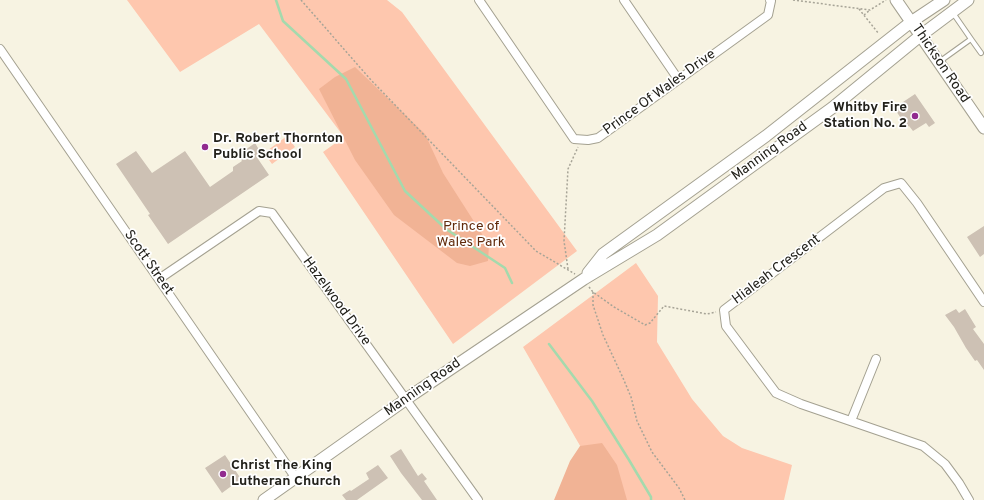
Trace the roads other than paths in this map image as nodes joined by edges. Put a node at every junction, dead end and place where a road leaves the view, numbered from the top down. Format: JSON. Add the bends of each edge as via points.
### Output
{"nodes":[{"id":1,"x":479,"y":0,"type":"edge"},
{"id":2,"x":624,"y":0,"type":"edge"},
{"id":3,"x":770,"y":0,"type":"edge"},
{"id":4,"x":896,"y":0,"type":"edge"},
{"id":5,"x":944,"y":0,"type":"edge"},
{"id":6,"x":968,"y":0,"type":"edge"},
{"id":7,"x":952,"y":12,"type":"junction"},
{"id":8,"x":911,"y":22,"type":"junction"},
{"id":9,"x":920,"y":36,"type":"junction"},
{"id":10,"x":971,"y":39,"type":"junction"},
{"id":11,"x":0,"y":49,"type":"edge"},
{"id":12,"x":981,"y":53,"type":"dead end"},
{"id":13,"x":939,"y":62,"type":"junction"},
{"id":14,"x":678,"y":79,"type":"junction"},
{"id":15,"x":984,"y":128,"type":"edge"},
{"id":16,"x":159,"y":279,"type":"junction"},
{"id":17,"x":584,"y":279,"type":"junction"},
{"id":18,"x":984,"y":302,"type":"edge"},
{"id":19,"x":876,"y":358,"type":"dead end"},
{"id":20,"x":406,"y":399,"type":"junction"},
{"id":21,"x":851,"y":421,"type":"junction"},
{"id":22,"x":295,"y":477,"type":"junction"},
{"id":23,"x":264,"y":500,"type":"edge"},
{"id":24,"x":478,"y":500,"type":"edge"},
{"id":25,"x":969,"y":500,"type":"edge"}],
"edges":[{"from":1,"to":14,"type":"street","name":"Prince Of Wales Drive","via":[[574,139],[598,138]]},
{"from":2,"to":14,"type":"street"},
{"from":3,"to":14,"type":"street","name":"Prince Of Wales Drive","via":[[768,15]]},
{"from":4,"to":8,"type":"main road","name":"Thickson Road"},
{"from":5,"to":8,"type":"main road","name":"Manning Road"},
{"from":6,"to":7,"type":"main road","name":"Manning Road"},
{"from":7,"to":9,"type":"main road","name":"Manning Road"},
{"from":7,"to":10,"type":"lane"},
{"from":8,"to":9,"type":"main road","name":"Thickson Road"},
{"from":8,"to":17,"type":"main road","name":"Manning Road","via":[[766,136],[603,254]]},
{"from":9,"to":13,"type":"main road","name":"Thickson Road"},
{"from":9,"to":17,"type":"main road","name":"Manning Road","via":[[832,108],[656,235]]},
{"from":10,"to":12,"type":"lane"},
{"from":10,"to":13,"type":"lane"},
{"from":11,"to":16,"type":"street","name":"Scott Street"},
{"from":13,"to":15,"type":"main road","name":"Thickson Road"},
{"from":16,"to":20,"type":"street","name":"Hazelwood Drive","via":[[259,211],[272,212]]},
{"from":16,"to":22,"type":"street","name":"Scott Street"},
{"from":17,"to":20,"type":"main road","name":"Manning Road"},
{"from":18,"to":21,"type":"street","name":"Hialeah Crescent","via":[[917,203],[900,183],[884,188],[724,310],[726,326],[776,393]]},
{"from":19,"to":21,"type":"street"},
{"from":20,"to":22,"type":"main road","name":"Manning Road"},
{"from":20,"to":24,"type":"street","name":"Hazelwood Drive"},
{"from":21,"to":25,"type":"street","name":"Hialeah Crescent","via":[[923,446],[945,464]]},
{"from":22,"to":23,"type":"main road","name":"Manning Road"}]}
